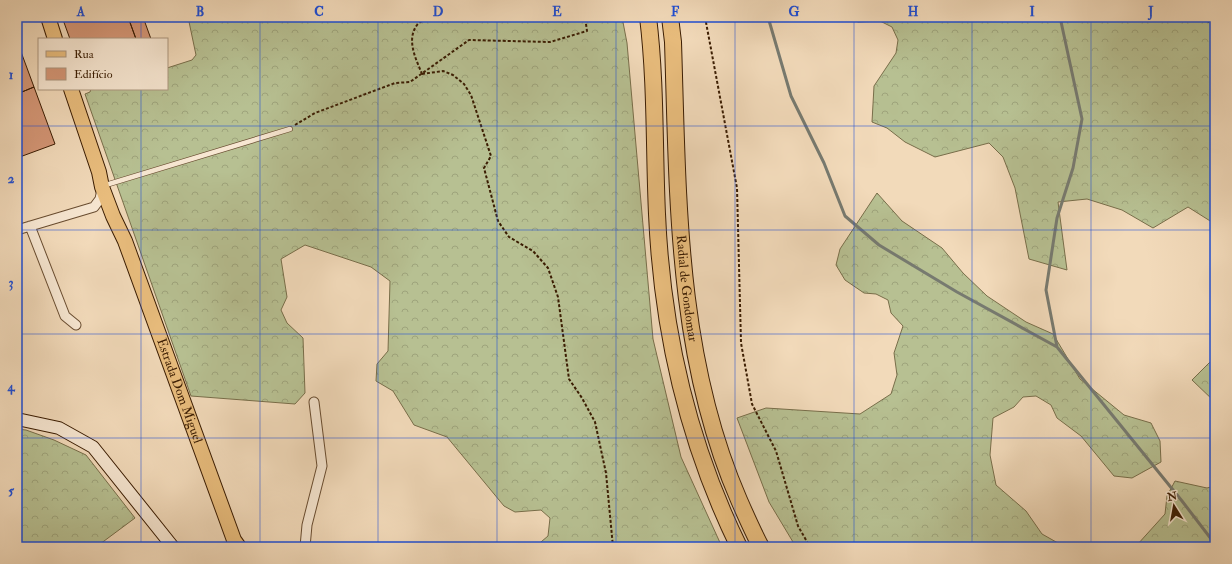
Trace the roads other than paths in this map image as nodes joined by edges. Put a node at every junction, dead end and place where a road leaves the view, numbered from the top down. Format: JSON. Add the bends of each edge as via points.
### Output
{"nodes":[{"id":1,"x":48,"y":17,"type":"edge"},
{"id":2,"x":648,"y":17,"type":"edge"},
{"id":3,"x":670,"y":17,"type":"edge"},
{"id":4,"x":55,"y":38,"type":"edge"},
{"id":5,"x":71,"y":90,"type":"edge"},
{"id":6,"x":290,"y":129,"type":"road end"},
{"id":7,"x":106,"y":186,"type":"junction"},
{"id":8,"x":94,"y":207,"type":"junction"},
{"id":9,"x":113,"y":216,"type":"junction"},
{"id":10,"x":30,"y":226,"type":"junction"},
{"id":11,"x":17,"y":230,"type":"edge"},
{"id":12,"x":125,"y":241,"type":"junction"},
{"id":13,"x":76,"y":325,"type":"dead end"},
{"id":14,"x":314,"y":402,"type":"dead end"},
{"id":15,"x":17,"y":419,"type":"edge"},
{"id":16,"x":235,"y":545,"type":"edge"},
{"id":17,"x":173,"y":547,"type":"edge"},
{"id":18,"x":305,"y":547,"type":"edge"},
{"id":19,"x":739,"y":547,"type":"edge"},
{"id":20,"x":761,"y":547,"type":"edge"}],
"edges":[{"from":1,"to":4,"type":"main road"},
{"from":2,"to":19,"type":"highway","name":"Radial de Gondomar","via":[[655,117],[657,214],[664,297],[678,380],[702,463]]},
{"from":3,"to":20,"type":"highway","name":"Radial de Gondomar","via":[[679,214],[694,350],[707,411],[725,468]]},
{"from":5,"to":7,"type":"main road","name":"Estrada Dom Miguel"},
{"from":6,"to":7,"type":"lane"},
{"from":7,"to":8,"type":"street"},
{"from":7,"to":9,"type":"main road","name":"Estrada Dom Miguel"},
{"from":7,"to":12,"type":"main road","name":"Estrada Dom Miguel","via":[[120,215]]},
{"from":8,"to":9,"type":"street"},
{"from":8,"to":10,"type":"street"},
{"from":9,"to":12,"type":"main road","name":"Estrada Dom Miguel"},
{"from":10,"to":11,"type":"street"},
{"from":10,"to":13,"type":"street","via":[[65,316]]},
{"from":12,"to":16,"type":"main road","name":"Estrada Dom Miguel"},
{"from":14,"to":18,"type":"street","via":[[322,466],[307,525]]},
{"from":15,"to":17,"type":"main road","via":[[59,428],[93,447]]}]}
